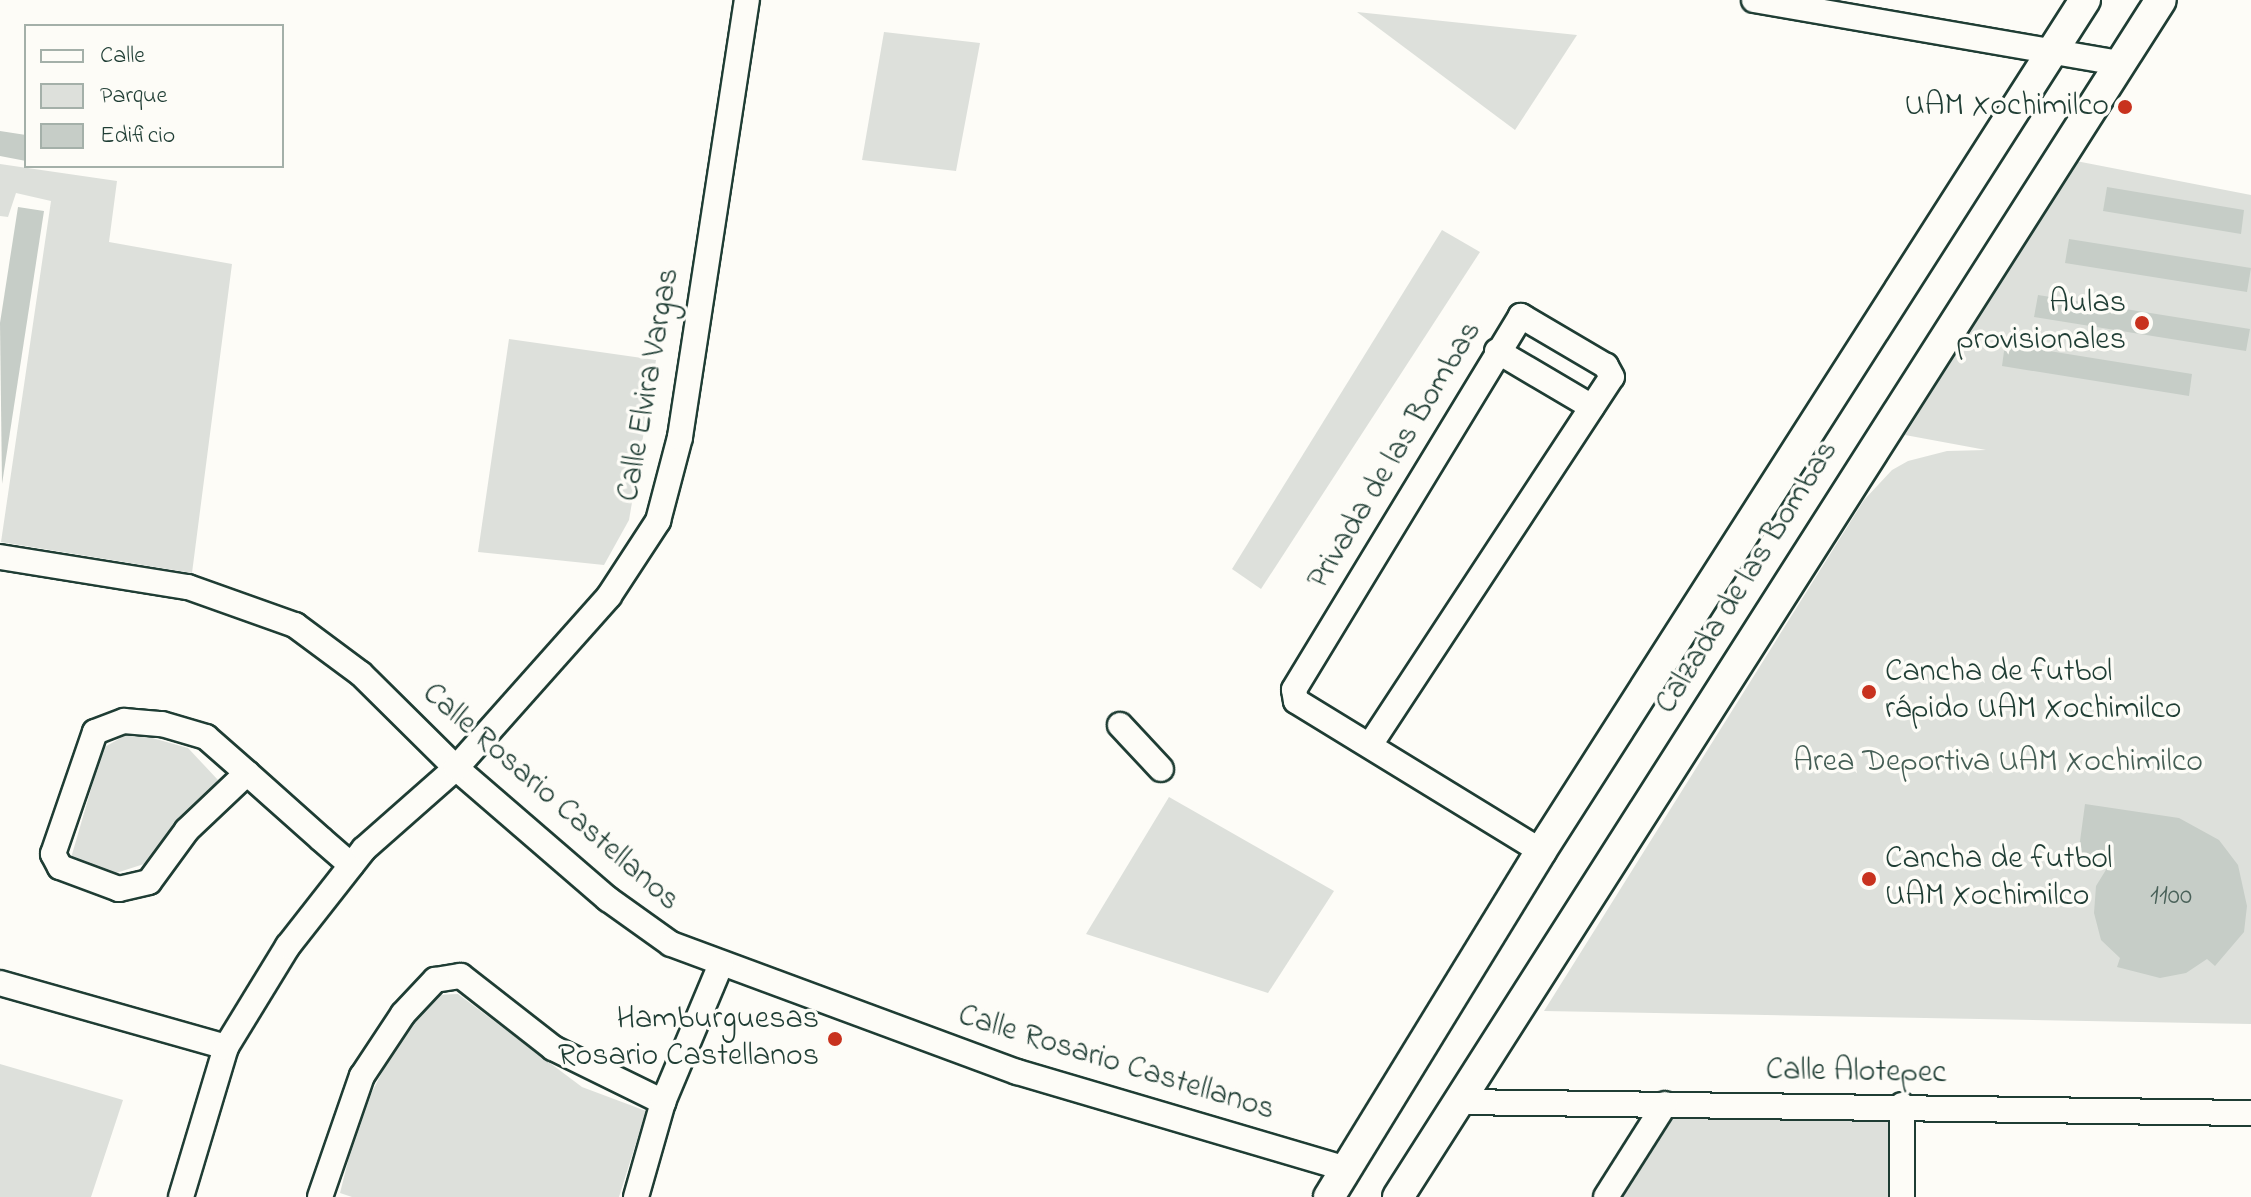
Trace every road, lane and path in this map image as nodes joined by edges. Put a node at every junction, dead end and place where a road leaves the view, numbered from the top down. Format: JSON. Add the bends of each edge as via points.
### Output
{"nodes":[{"id":1,"x":747,"y":0,"type":"edge"},
{"id":2,"x":1754,"y":0,"type":"edge"},
{"id":3,"x":2085,"y":0,"type":"edge"},
{"id":4,"x":2161,"y":0,"type":"edge"},
{"id":5,"x":2053,"y":52,"type":"junction"},
{"id":6,"x":2118,"y":63,"type":"junction"},
{"id":7,"x":1497,"y":351,"type":"junction"},
{"id":8,"x":1592,"y":407,"type":"junction"},
{"id":9,"x":0,"y":558,"type":"edge"},
{"id":10,"x":1120,"y":725,"type":"dead end"},
{"id":11,"x":1370,"y":745,"type":"junction"},
{"id":12,"x":456,"y":768,"type":"junction"},
{"id":13,"x":1161,"y":769,"type":"dead end"},
{"id":14,"x":247,"y":773,"type":"junction"},
{"id":15,"x":1541,"y":851,"type":"junction"},
{"id":16,"x":351,"y":865,"type":"junction"},
{"id":17,"x":721,"y":964,"type":"junction"},
{"id":18,"x":0,"y":983,"type":"edge"},
{"id":19,"x":226,"y":1047,"type":"junction"},
{"id":20,"x":663,"y":1102,"type":"junction"},
{"id":21,"x":1459,"y":1102,"type":"junction"},
{"id":22,"x":1665,"y":1104,"type":"junction"},
{"id":23,"x":1902,"y":1105,"type":"junction"},
{"id":24,"x":2251,"y":1113,"type":"edge"},
{"id":25,"x":1346,"y":1169,"type":"junction"},
{"id":26,"x":181,"y":1197,"type":"edge"},
{"id":27,"x":320,"y":1197,"type":"edge"},
{"id":28,"x":636,"y":1197,"type":"edge"},
{"id":29,"x":1329,"y":1197,"type":"edge"},
{"id":30,"x":1398,"y":1197,"type":"edge"},
{"id":31,"x":1606,"y":1197,"type":"edge"},
{"id":32,"x":1902,"y":1197,"type":"edge"}],
"edges":[{"from":1,"to":12,"type":"street","name":"Calle Elvira Vargas","via":[[680,437],[658,521],[609,596]]},
{"from":2,"to":5,"type":"street"},
{"from":3,"to":5,"type":"main road","name":"Calzada de las Bombas"},
{"from":4,"to":6,"type":"main road","name":"Calzada de las Bombas"},
{"from":5,"to":6,"type":"street"},
{"from":5,"to":15,"type":"main road","name":"Calzada de las Bombas"},
{"from":6,"to":21,"type":"main road","name":"Calzada de las Bombas"},
{"from":7,"to":8,"type":"street"},
{"from":7,"to":8,"type":"street","name":"Privada de las Bombas","via":[[1521,316],[1530,320],[1606,366],[1612,377]]},
{"from":7,"to":11,"type":"street","name":"Privada de las Bombas","via":[[1296,681],[1296,701]]},
{"from":8,"to":11,"type":"street","name":"Privada de las Bombas"},
{"from":9,"to":12,"type":"street","name":"Calle Rosario Castellanos","via":[[188,587],[295,625],[361,674]]},
{"from":10,"to":13,"type":"street"},
{"from":11,"to":15,"type":"street","name":"Privada de las Bombas"},
{"from":12,"to":16,"type":"street","name":"Calle Elvira Vargas"},
{"from":12,"to":17,"type":"street","name":"Calle Rosario Castellanos","via":[[608,899],[671,944]]},
{"from":14,"to":14,"type":"street","via":[[187,830],[149,882],[119,889],[60,867],[53,854],[95,732],[124,721],[162,724],[206,737]]},
{"from":14,"to":16,"type":"street"},
{"from":15,"to":25,"type":"main road","name":"Calzada de las Bombas"},
{"from":16,"to":19,"type":"street","name":"Calle Elvira Vargas","via":[[288,946]]},
{"from":17,"to":20,"type":"street"},
{"from":17,"to":25,"type":"street","name":"Calle Rosario Castellanos","via":[[1017,1072]]},
{"from":18,"to":19,"type":"street"},
{"from":19,"to":26,"type":"street","name":"Calle Elvira Vargas"},
{"from":20,"to":27,"type":"street","via":[[553,1048],[461,976],[435,980],[403,1014],[362,1076]]},
{"from":20,"to":28,"type":"street"},
{"from":21,"to":22,"type":"street","name":"Calle Alotepec"},
{"from":21,"to":30,"type":"main road","name":"Calzada de las Bombas"},
{"from":22,"to":23,"type":"street","name":"Calle Alotepec"},
{"from":22,"to":31,"type":"street"},
{"from":23,"to":24,"type":"street","name":"Calle Alotepec"},
{"from":23,"to":32,"type":"street"},
{"from":25,"to":29,"type":"main road","name":"Calzada de las Bombas"}]}
